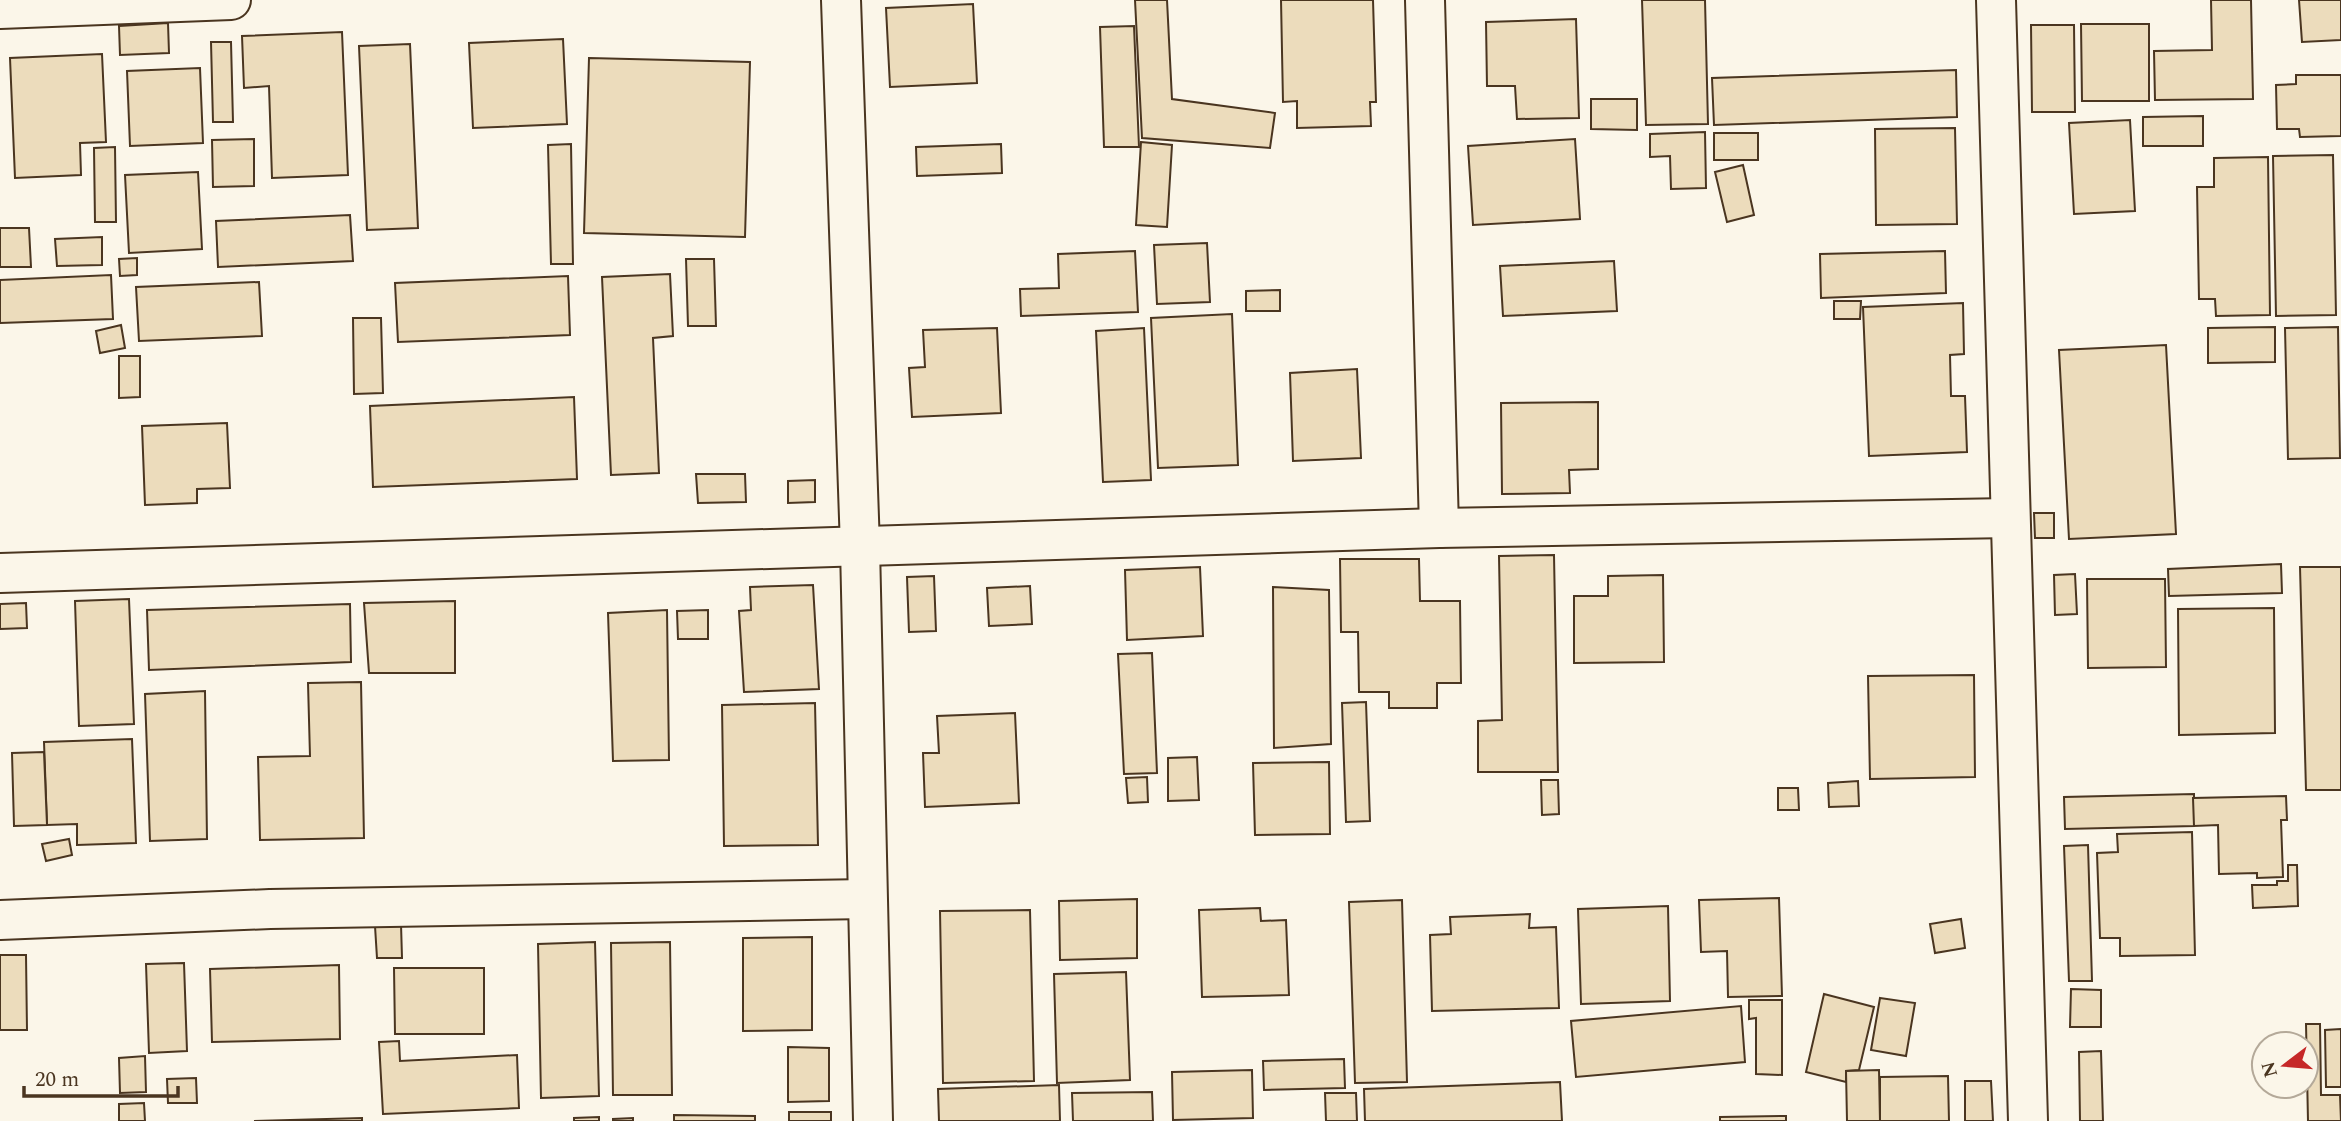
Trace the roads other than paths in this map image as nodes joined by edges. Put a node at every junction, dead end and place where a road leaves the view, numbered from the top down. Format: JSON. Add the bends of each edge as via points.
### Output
{"nodes":[{"id":1,"x":231,"y":0,"type":"edge"},
{"id":2,"x":841,"y":0,"type":"edge"},
{"id":3,"x":1424,"y":0,"type":"edge"},
{"id":4,"x":1996,"y":0,"type":"edge"},
{"id":5,"x":0,"y":9,"type":"edge"},
{"id":6,"x":2010,"y":518,"type":"junction"},
{"id":7,"x":1439,"y":528,"type":"junction"},
{"id":8,"x":860,"y":547,"type":"junction"},
{"id":9,"x":0,"y":573,"type":"edge"},
{"id":10,"x":867,"y":899,"type":"junction"},
{"id":11,"x":0,"y":920,"type":"edge"},
{"id":12,"x":873,"y":1121,"type":"edge"},
{"id":13,"x":2028,"y":1121,"type":"edge"}],
"edges":[{"from":1,"to":5,"type":"street"},
{"from":2,"to":8,"type":"street"},
{"from":3,"to":7,"type":"street"},
{"from":4,"to":6,"type":"street"},
{"from":6,"to":7,"type":"street"},
{"from":6,"to":13,"type":"street"},
{"from":7,"to":8,"type":"street"},
{"from":8,"to":9,"type":"street"},
{"from":8,"to":10,"type":"street"},
{"from":10,"to":11,"type":"street","via":[[284,909]]},
{"from":10,"to":12,"type":"street"}]}
